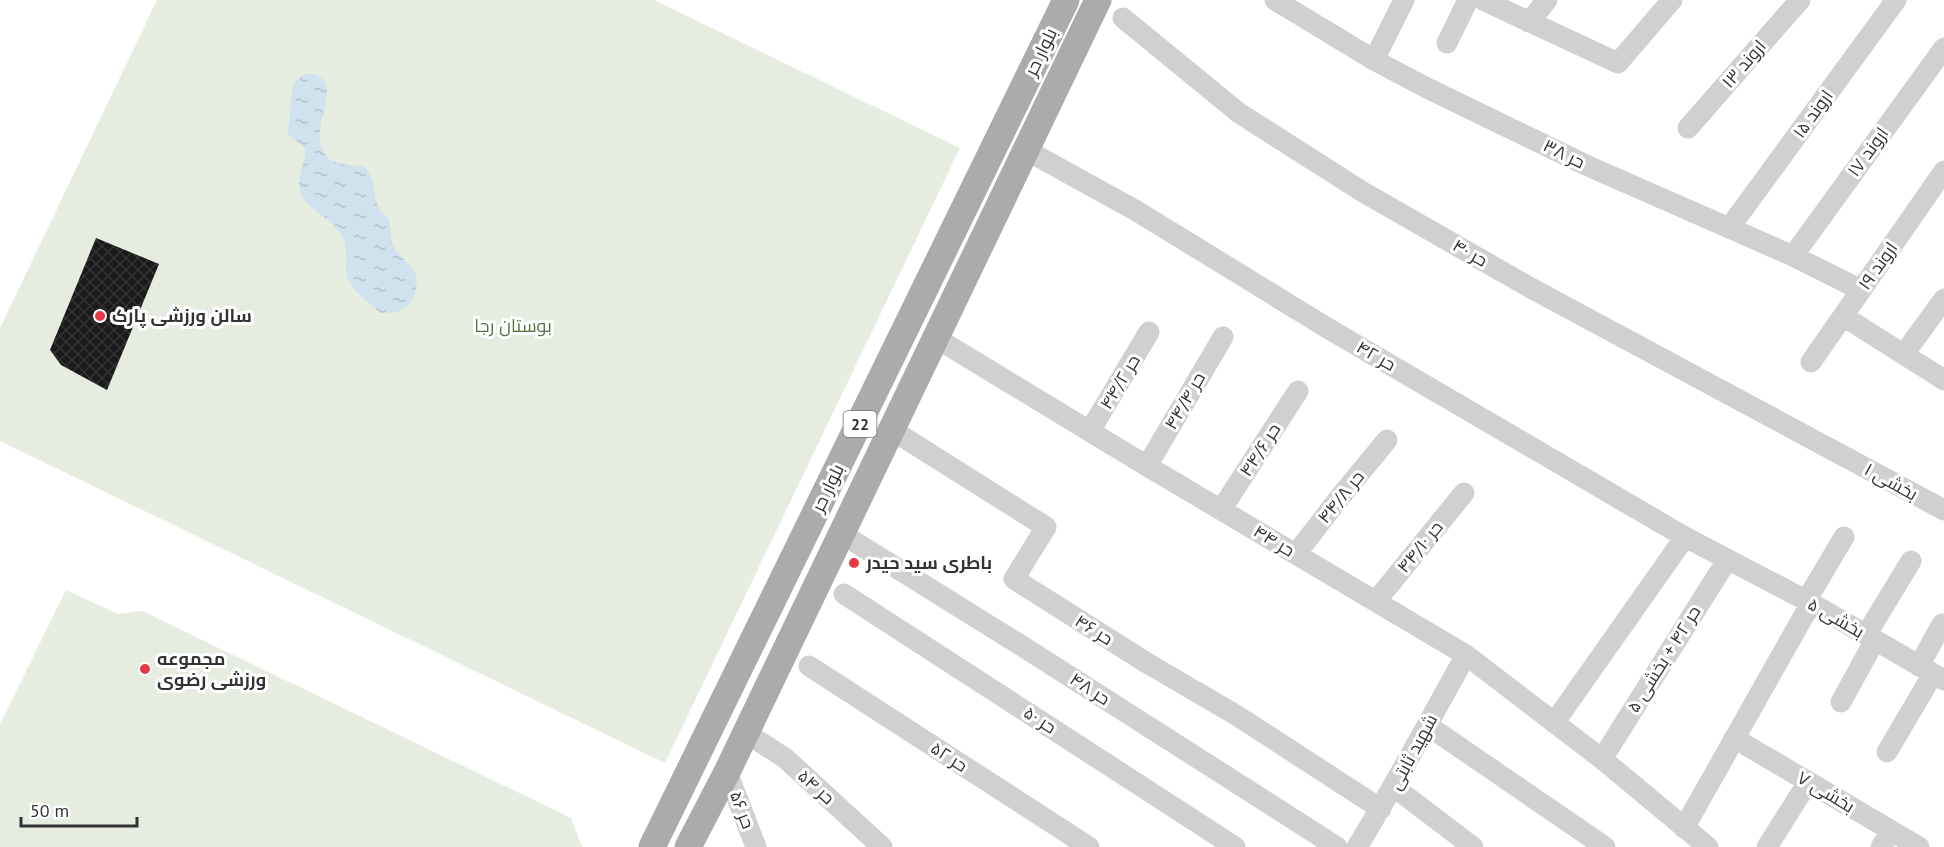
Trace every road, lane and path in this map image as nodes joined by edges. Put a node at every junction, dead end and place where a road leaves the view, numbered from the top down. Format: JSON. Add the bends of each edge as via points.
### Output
{"nodes":[{"id":1,"x":1066,"y":0,"type":"edge"},
{"id":2,"x":1098,"y":0,"type":"edge"},
{"id":3,"x":1275,"y":0,"type":"edge"},
{"id":4,"x":1404,"y":0,"type":"edge"},
{"id":5,"x":1468,"y":0,"type":"edge"},
{"id":6,"x":1483,"y":0,"type":"edge"},
{"id":7,"x":1547,"y":0,"type":"edge"},
{"id":8,"x":1672,"y":0,"type":"edge"},
{"id":9,"x":1800,"y":0,"type":"edge"},
{"id":10,"x":1896,"y":0,"type":"edge"},
{"id":11,"x":1123,"y":18,"type":"dead end"},
{"id":12,"x":1529,"y":22,"type":"junction"},
{"id":13,"x":1447,"y":43,"type":"dead end"},
{"id":14,"x":1944,"y":48,"type":"edge"},
{"id":15,"x":1374,"y":60,"type":"junction"},
{"id":16,"x":1688,"y":128,"type":"dead end"},
{"id":17,"x":1026,"y":150,"type":"junction"},
{"id":18,"x":1944,"y":171,"type":"edge"},
{"id":19,"x":1730,"y":227,"type":"junction"},
{"id":20,"x":1793,"y":256,"type":"junction"},
{"id":21,"x":1861,"y":290,"type":"junction"},
{"id":22,"x":1944,"y":299,"type":"edge"},
{"id":23,"x":1843,"y":316,"type":"junction"},
{"id":24,"x":1149,"y":332,"type":"dead end"},
{"id":25,"x":1223,"y":337,"type":"dead end"},
{"id":26,"x":936,"y":338,"type":"junction"},
{"id":27,"x":1904,"y":354,"type":"junction"},
{"id":28,"x":1811,"y":362,"type":"dead end"},
{"id":29,"x":1944,"y":380,"type":"edge"},
{"id":30,"x":1298,"y":391,"type":"dead end"},
{"id":31,"x":892,"y":430,"type":"junction"},
{"id":32,"x":1090,"y":431,"type":"junction"},
{"id":33,"x":1387,"y":440,"type":"dead end"},
{"id":34,"x":1838,"y":453,"type":"joint"},
{"id":35,"x":1147,"y":466,"type":"junction"},
{"id":36,"x":1464,"y":493,"type":"dead end"},
{"id":37,"x":1221,"y":510,"type":"junction"},
{"id":38,"x":1944,"y":510,"type":"edge"},
{"id":39,"x":842,"y":534,"type":"junction"},
{"id":40,"x":1685,"y":537,"type":"junction"},
{"id":41,"x":1844,"y":537,"type":"dead end"},
{"id":42,"x":1296,"y":554,"type":"junction"},
{"id":43,"x":1727,"y":560,"type":"junction"},
{"id":44,"x":1911,"y":561,"type":"dead end"},
{"id":45,"x":844,"y":594,"type":"dead end"},
{"id":46,"x":1376,"y":601,"type":"junction"},
{"id":47,"x":1808,"y":602,"type":"junction"},
{"id":48,"x":1944,"y":625,"type":"edge"},
{"id":49,"x":1871,"y":638,"type":"junction"},
{"id":50,"x":1466,"y":655,"type":"junction"},
{"id":51,"x":809,"y":666,"type":"dead end"},
{"id":52,"x":1932,"y":673,"type":"edge"},
{"id":53,"x":1840,"y":702,"type":"dead end"},
{"id":54,"x":1554,"y":723,"type":"junction"},
{"id":55,"x":1426,"y":725,"type":"junction"},
{"id":56,"x":746,"y":733,"type":"junction"},
{"id":57,"x":1734,"y":738,"type":"junction"},
{"id":58,"x":1887,"y":752,"type":"dead end"},
{"id":59,"x":1602,"y":759,"type":"junction"},
{"id":60,"x":727,"y":772,"type":"junction"},
{"id":61,"x":1808,"y":782,"type":"junction"},
{"id":62,"x":1394,"y":787,"type":"junction"},
{"id":63,"x":1381,"y":809,"type":"junction"},
{"id":64,"x":1684,"y":828,"type":"junction"},
{"id":65,"x":1886,"y":839,"type":"edge"},
{"id":66,"x":652,"y":847,"type":"edge"},
{"id":67,"x":688,"y":847,"type":"edge"},
{"id":68,"x":756,"y":847,"type":"edge"},
{"id":69,"x":882,"y":847,"type":"edge"},
{"id":70,"x":1089,"y":847,"type":"edge"},
{"id":71,"x":1235,"y":847,"type":"edge"},
{"id":72,"x":1336,"y":847,"type":"edge"},
{"id":73,"x":1357,"y":847,"type":"edge"},
{"id":74,"x":1473,"y":847,"type":"edge"},
{"id":75,"x":1605,"y":847,"type":"edge"},
{"id":76,"x":1708,"y":847,"type":"edge"},
{"id":77,"x":1767,"y":847,"type":"edge"},
{"id":78,"x":1918,"y":847,"type":"edge"}],
"edges":[{"from":1,"to":66,"type":"main road","name":"بلوار حر","number":"22"},
{"from":2,"to":17,"type":"main road","name":"بلوار حر","number":"22"},
{"from":3,"to":15,"type":"street","name":"حر ۳۸"},
{"from":4,"to":15,"type":"street"},
{"from":5,"to":13,"type":"street"},
{"from":6,"to":12,"type":"street"},
{"from":7,"to":12,"type":"street"},
{"from":8,"to":12,"type":"street","via":[[1618,63]]},
{"from":9,"to":16,"type":"street","name":"اروند ۱۳"},
{"from":10,"to":19,"type":"street","name":"اروند ۱۵"},
{"from":11,"to":34,"type":"street","name":"حر ۴۰","via":[[1239,113],[1363,192],[1529,287]]},
{"from":14,"to":20,"type":"street","name":"اروند ۱۷"},
{"from":15,"to":19,"type":"street","name":"حر ۳۸","via":[[1588,166]]},
{"from":17,"to":26,"type":"main road","name":"بلوار حر","number":"22"},
{"from":17,"to":40,"type":"street","name":"حر ۴۲","via":[[1135,210],[1329,329]]},
{"from":18,"to":21,"type":"street","name":"اروند ۱۹"},
{"from":19,"to":20,"type":"street","name":"حر ۳۸"},
{"from":20,"to":21,"type":"street","name":"حر ۳۸"},
{"from":21,"to":23,"type":"street","name":"اروند ۱۹"},
{"from":22,"to":27,"type":"street"},
{"from":23,"to":27,"type":"street"},
{"from":23,"to":28,"type":"street","name":"اروند ۱۹"},
{"from":24,"to":32,"type":"street","name":"حر ۴۴/۲"},
{"from":25,"to":35,"type":"street","name":"حر ۴۴/۴"},
{"from":26,"to":31,"type":"main road","name":"بلوار حر","number":"22"},
{"from":26,"to":32,"type":"street","name":"حر ۴۴"},
{"from":27,"to":29,"type":"street"},
{"from":30,"to":37,"type":"street","name":"حر ۴۴/۶"},
{"from":31,"to":39,"type":"main road","name":"بلوار حر","number":"22"},
{"from":31,"to":63,"type":"street","name":"حر ۴۶","via":[[1046,526],[1014,579]]},
{"from":32,"to":35,"type":"street","name":"حر ۴۴"},
{"from":33,"to":42,"type":"street","name":"حر ۴۴/۸"},
{"from":34,"to":38,"type":"street","name":"بخشی ۱"},
{"from":35,"to":37,"type":"street","name":"حر ۴۴"},
{"from":36,"to":46,"type":"street","name":"حر ۴۴/۱۰"},
{"from":37,"to":42,"type":"street","name":"حر ۴۴"},
{"from":39,"to":56,"type":"main road","name":"بلوار حر","number":"22"},
{"from":39,"to":72,"type":"street","name":"حر ۴۸"},
{"from":40,"to":43,"type":"street","name":"حر ۴۲"},
{"from":40,"to":54,"type":"street"},
{"from":41,"to":47,"type":"street"},
{"from":42,"to":46,"type":"street","name":"حر ۴۴"},
{"from":43,"to":47,"type":"street","name":"بخشی ۵"},
{"from":43,"to":59,"type":"street","name":"حر ۴۲ + بخشی ۵"},
{"from":44,"to":49,"type":"street"},
{"from":45,"to":71,"type":"street","name":"حر ۵۰"},
{"from":46,"to":50,"type":"street","name":"حر ۴۴"},
{"from":47,"to":49,"type":"street","name":"بخشی ۵"},
{"from":47,"to":57,"type":"street"},
{"from":48,"to":52,"type":"street"},
{"from":49,"to":52,"type":"street","name":"بخشی ۵"},
{"from":49,"to":53,"type":"street"},
{"from":50,"to":54,"type":"street","name":"حر ۴۴"},
{"from":50,"to":55,"type":"street","name":"شهید ثابتی"},
{"from":51,"to":70,"type":"street","name":"حر ۵۲"},
{"from":52,"to":58,"type":"street"},
{"from":54,"to":59,"type":"street","name":"حر ۴۴"},
{"from":55,"to":62,"type":"street","name":"شهید ثابتی"},
{"from":55,"to":75,"type":"street"},
{"from":56,"to":60,"type":"main road","name":"بلوار حر","number":"22"},
{"from":56,"to":69,"type":"street","name":"حر ۵۴","via":[[784,758]]},
{"from":57,"to":61,"type":"street","name":"بخشی ۷"},
{"from":57,"to":64,"type":"street"},
{"from":59,"to":64,"type":"street","name":"حر ۴۴"},
{"from":60,"to":67,"type":"main road","name":"بلوار حر","number":"22"},
{"from":60,"to":68,"type":"street","name":"حر ۵۶"},
{"from":61,"to":65,"type":"street","name":"بخشی ۷"},
{"from":61,"to":77,"type":"street"},
{"from":62,"to":63,"type":"street","name":"شهید ثابتی"},
{"from":62,"to":74,"type":"street"},
{"from":63,"to":73,"type":"street","name":"شهید ثابتی"},
{"from":64,"to":76,"type":"street","name":"حر ۴۴"},
{"from":65,"to":78,"type":"street","name":"بخشی ۷"}]}
